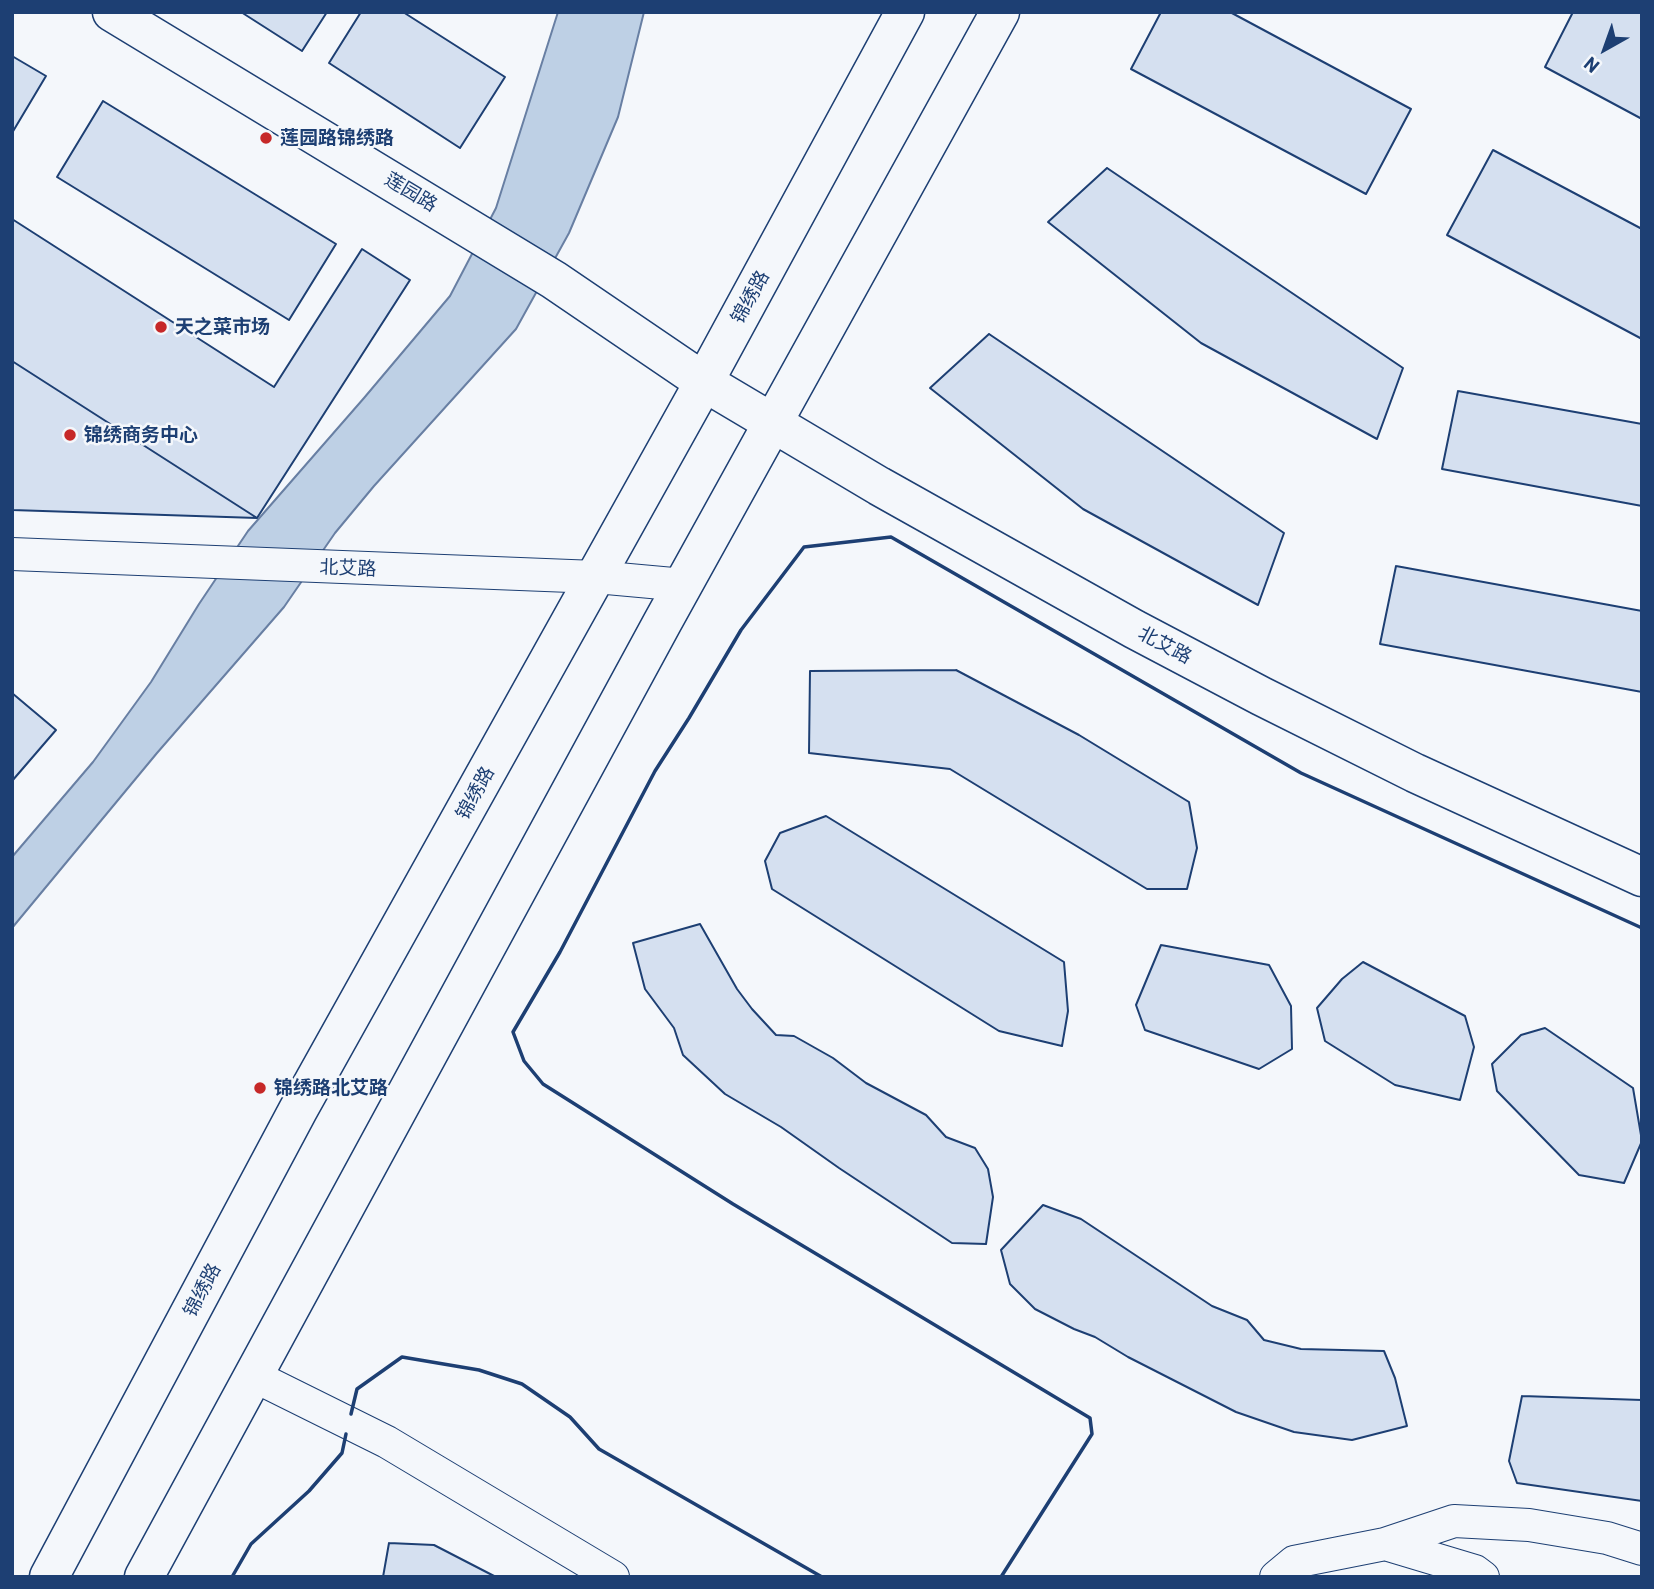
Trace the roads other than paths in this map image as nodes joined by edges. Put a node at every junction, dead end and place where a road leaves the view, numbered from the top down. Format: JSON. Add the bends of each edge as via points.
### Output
{"nodes":[{"id":1,"x":112,"y":12,"type":"edge"},
{"id":2,"x":905,"y":12,"type":"edge"},
{"id":3,"x":1000,"y":12,"type":"edge"},
{"id":4,"x":704,"y":382,"type":"junction"},
{"id":5,"x":773,"y":424,"type":"junction"},
{"id":6,"x":12,"y":554,"type":"edge"},
{"id":7,"x":596,"y":577,"type":"junction"},
{"id":8,"x":684,"y":585,"type":"junction"},
{"id":9,"x":1642,"y":877,"type":"edge"},
{"id":10,"x":254,"y":1376,"type":"junction"},
{"id":11,"x":1385,"y":1544,"type":"junction"},
{"id":12,"x":1642,"y":1549,"type":"edge"},
{"id":13,"x":49,"y":1577,"type":"edge"},
{"id":14,"x":144,"y":1577,"type":"edge"},
{"id":15,"x":613,"y":1577,"type":"edge"},
{"id":16,"x":1276,"y":1577,"type":"edge"},
{"id":17,"x":1483,"y":1577,"type":"edge"}],
"edges":[{"from":1,"to":4,"type":"main road","name":"莲园路","via":[[554,279]]},
{"from":2,"to":4,"type":"main road","name":"锦绣路"},
{"from":3,"to":5,"type":"main road"},
{"from":4,"to":5,"type":"main road","name":"北艾路"},
{"from":4,"to":7,"type":"main road","name":"锦绣路"},
{"from":5,"to":8,"type":"main road"},
{"from":5,"to":9,"type":"main road","name":"北艾路","via":[[1261,696]]},
{"from":6,"to":7,"type":"street","name":"北艾路"},
{"from":7,"to":8,"type":"street","name":"北艾路"},
{"from":7,"to":13,"type":"main road","name":"锦绣路","via":[[298,1110]]},
{"from":8,"to":10,"type":"main road"},
{"from":10,"to":14,"type":"main road"},
{"from":10,"to":15,"type":"street","via":[[387,1442]]},
{"from":11,"to":12,"type":"street","via":[[1454,1521],[1529,1525]]},
{"from":11,"to":16,"type":"street","via":[[1294,1562]]},
{"from":11,"to":17,"type":"street"}]}
